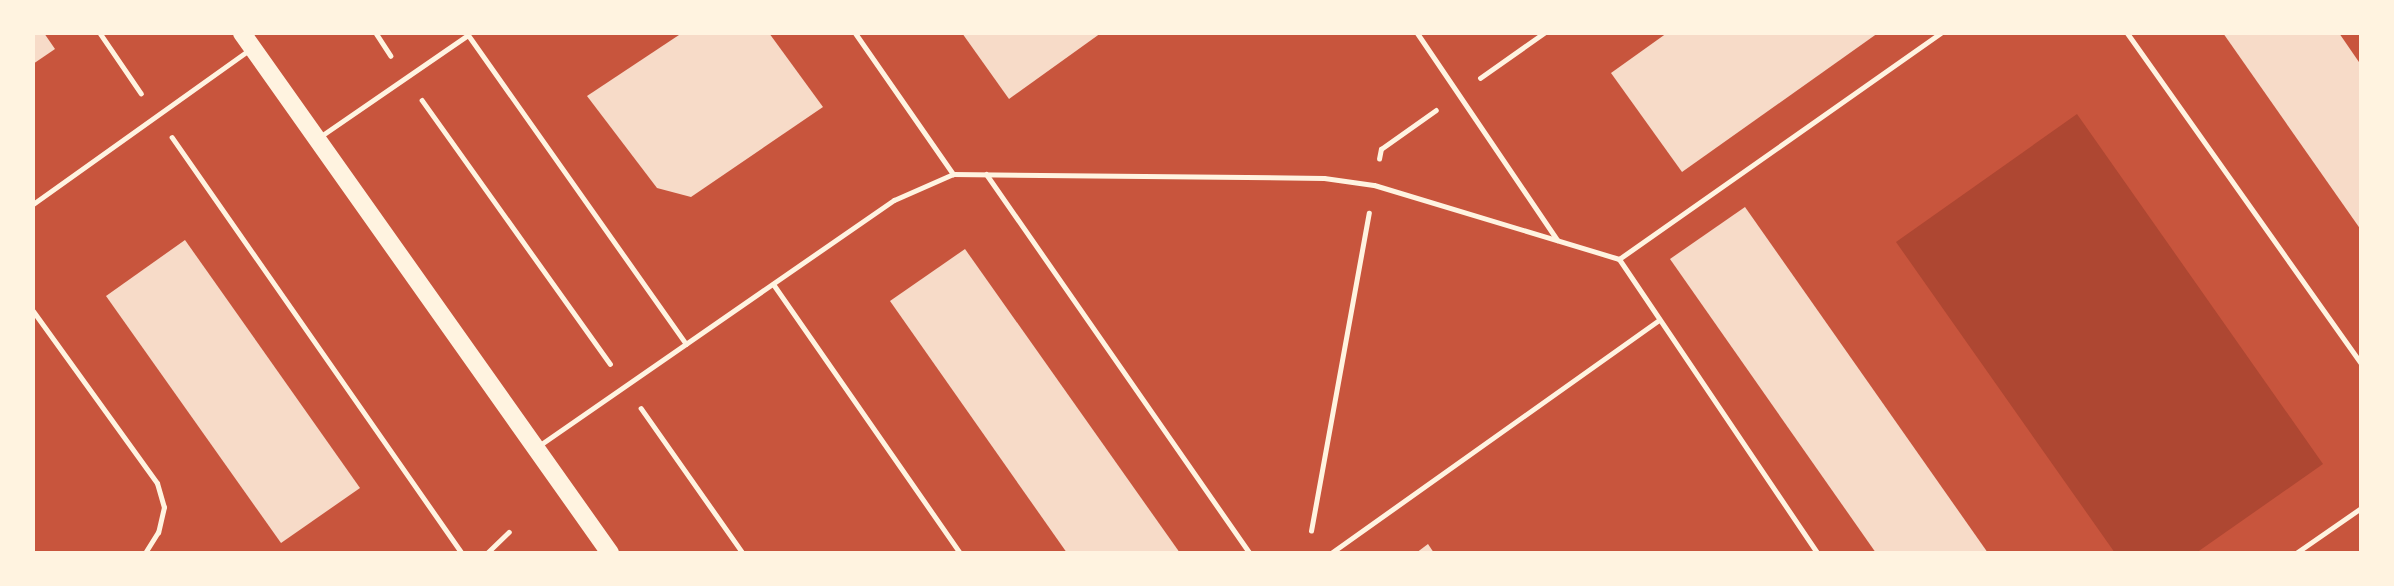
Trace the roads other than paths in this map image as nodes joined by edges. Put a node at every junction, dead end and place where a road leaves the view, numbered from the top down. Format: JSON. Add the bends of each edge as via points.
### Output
{"nodes":[{"id":1,"x":855,"y":33,"type":"edge"},
{"id":2,"x":1417,"y":33,"type":"edge"},
{"id":3,"x":1941,"y":33,"type":"edge"},
{"id":4,"x":2127,"y":33,"type":"edge"},
{"id":5,"x":470,"y":34,"type":"edge"},
{"id":6,"x":247,"y":40,"type":"edge"},
{"id":7,"x":316,"y":139,"type":"junction"},
{"id":8,"x":953,"y":174,"type":"junction"},
{"id":9,"x":986,"y":174,"type":"junction"},
{"id":10,"x":33,"y":204,"type":"edge"},
{"id":11,"x":1557,"y":240,"type":"junction"},
{"id":12,"x":1619,"y":259,"type":"junction"},
{"id":13,"x":773,"y":284,"type":"junction"},
{"id":14,"x":33,"y":311,"type":"edge"},
{"id":15,"x":1658,"y":321,"type":"junction"},
{"id":16,"x":686,"y":344,"type":"junction"},
{"id":17,"x":2361,"y":363,"type":"edge"},
{"id":18,"x":537,"y":447,"type":"junction"},
{"id":19,"x":2361,"y":508,"type":"edge"},
{"id":20,"x":145,"y":553,"type":"edge"},
{"id":21,"x":610,"y":553,"type":"edge"},
{"id":22,"x":960,"y":553,"type":"edge"},
{"id":23,"x":1250,"y":553,"type":"edge"},
{"id":24,"x":1331,"y":553,"type":"edge"},
{"id":25,"x":1817,"y":553,"type":"edge"},
{"id":26,"x":2296,"y":553,"type":"edge"}],
"edges":[{"from":1,"to":8,"type":"lane"},
{"from":2,"to":11,"type":"lane"},
{"from":3,"to":12,"type":"lane"},
{"from":4,"to":17,"type":"lane"},
{"from":5,"to":7,"type":"lane"},
{"from":5,"to":16,"type":"lane"},
{"from":6,"to":7,"type":"main road"},
{"from":6,"to":10,"type":"lane","via":[[157,116]]},
{"from":7,"to":18,"type":"main road"},
{"from":8,"to":9,"type":"lane"},
{"from":8,"to":13,"type":"lane","via":[[894,200]]},
{"from":9,"to":11,"type":"lane","via":[[1324,178],[1374,185]]},
{"from":9,"to":23,"type":"lane"},
{"from":11,"to":12,"type":"lane"},
{"from":12,"to":15,"type":"lane"},
{"from":13,"to":16,"type":"lane"},
{"from":13,"to":22,"type":"lane"},
{"from":14,"to":20,"type":"lane","via":[[157,483],[164,506],[159,532]]},
{"from":15,"to":24,"type":"lane"},
{"from":15,"to":25,"type":"lane"},
{"from":16,"to":18,"type":"lane"},
{"from":18,"to":21,"type":"main road"},
{"from":19,"to":26,"type":"lane"}]}
